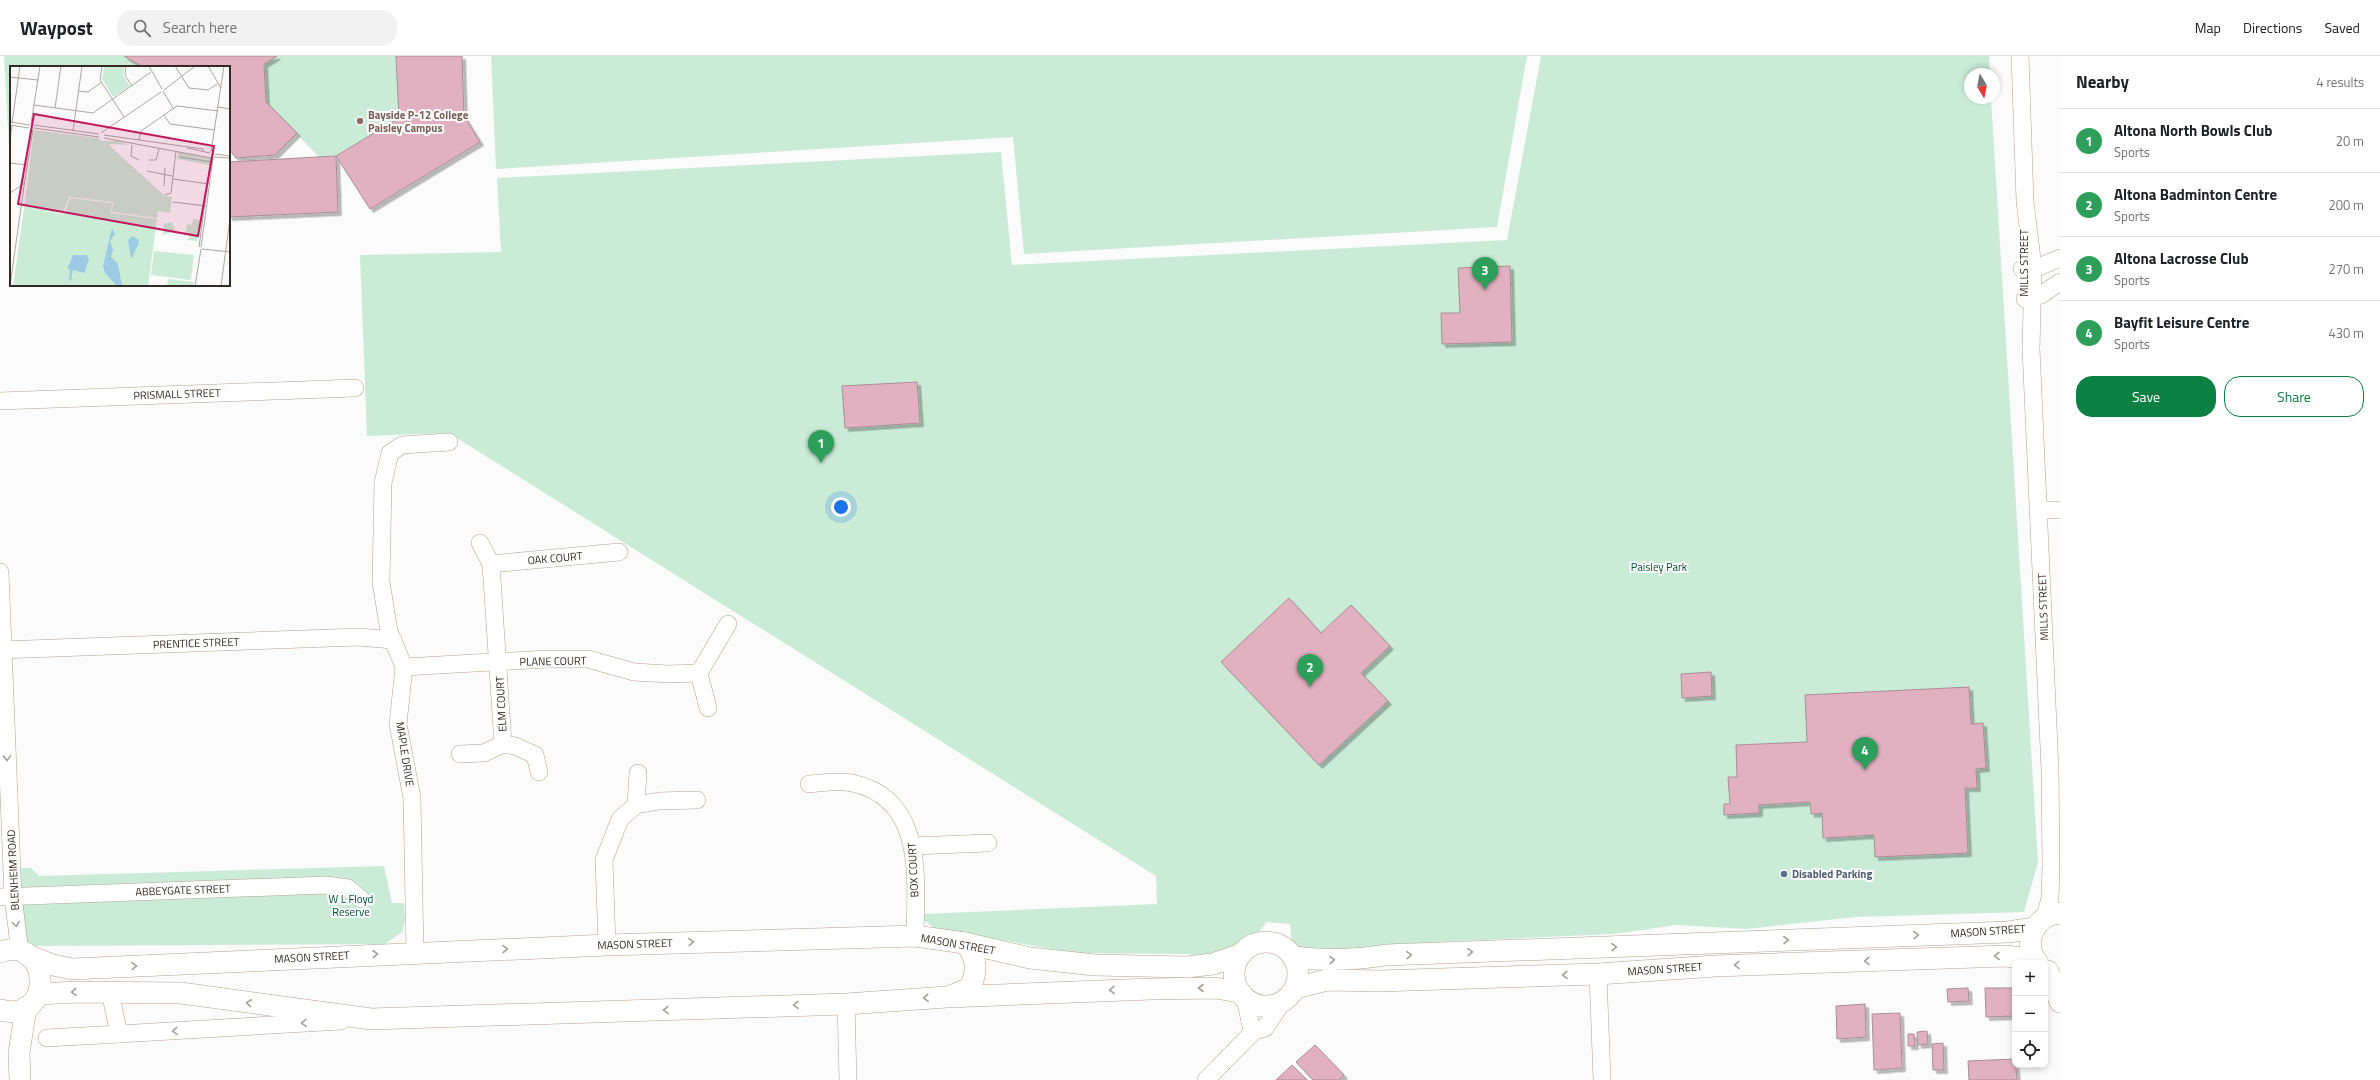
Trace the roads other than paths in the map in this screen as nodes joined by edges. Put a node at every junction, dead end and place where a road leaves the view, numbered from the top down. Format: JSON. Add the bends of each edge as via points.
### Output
{"nodes":[{"id":1,"x":2020,"y":56,"type":"edge"},
{"id":2,"x":2060,"y":258,"type":"edge"},
{"id":3,"x":2027,"y":268,"type":"junction"},
{"id":4,"x":2060,"y":282,"type":"edge"},
{"id":5,"x":2028,"y":298,"type":"junction"},
{"id":6,"x":355,"y":388,"type":"dead end"},
{"id":7,"x":0,"y":401,"type":"edge"},
{"id":8,"x":449,"y":442,"type":"dead end"},
{"id":9,"x":2039,"y":510,"type":"junction"},
{"id":10,"x":2060,"y":510,"type":"edge"},
{"id":11,"x":480,"y":544,"type":"dead end"},
{"id":12,"x":619,"y":552,"type":"dead end"},
{"id":13,"x":491,"y":564,"type":"junction"},
{"id":14,"x":0,"y":572,"type":"edge"},
{"id":15,"x":728,"y":624,"type":"dead end"},
{"id":16,"x":393,"y":640,"type":"junction"},
{"id":17,"x":2,"y":650,"type":"edge"},
{"id":18,"x":498,"y":663,"type":"junction"},
{"id":19,"x":404,"y":667,"type":"junction"},
{"id":20,"x":699,"y":673,"type":"junction"},
{"id":21,"x":708,"y":708,"type":"dead end"},
{"id":22,"x":503,"y":744,"type":"junction"},
{"id":23,"x":460,"y":754,"type":"dead end"},
{"id":24,"x":539,"y":772,"type":"dead end"},
{"id":25,"x":638,"y":773,"type":"dead end"},
{"id":26,"x":809,"y":784,"type":"dead end"},
{"id":27,"x":697,"y":800,"type":"dead end"},
{"id":28,"x":636,"y":805,"type":"junction"},
{"id":29,"x":988,"y":843,"type":"dead end"},
{"id":30,"x":913,"y":846,"type":"junction"},
{"id":31,"x":2051,"y":866,"type":"junction"},
{"id":32,"x":2060,"y":884,"type":"edge"},
{"id":33,"x":6,"y":897,"type":"edge"},
{"id":34,"x":361,"y":899,"type":"dead end"},
{"id":35,"x":2047,"y":919,"type":"edge"},
{"id":36,"x":915,"y":936,"type":"junction"},
{"id":37,"x":965,"y":943,"type":"junction"},
{"id":38,"x":1713,"y":943,"type":"junction"},
{"id":39,"x":607,"y":945,"type":"junction"},
{"id":40,"x":415,"y":952,"type":"junction"},
{"id":41,"x":16,"y":953,"type":"edge"},
{"id":42,"x":1242,"y":954,"type":"junction"},
{"id":43,"x":1293,"y":957,"type":"junction"},
{"id":44,"x":2020,"y":960,"type":"edge"},
{"id":45,"x":2040,"y":960,"type":"edge"},
{"id":46,"x":1715,"y":966,"type":"junction"},
{"id":47,"x":1598,"y":974,"type":"junction"},
{"id":48,"x":2048,"y":974,"type":"edge"},
{"id":49,"x":110,"y":992,"type":"junction"},
{"id":50,"x":1242,"y":995,"type":"junction"},
{"id":51,"x":1289,"y":995,"type":"junction"},
{"id":52,"x":947,"y":997,"type":"junction"},
{"id":53,"x":32,"y":1001,"type":"junction"},
{"id":54,"x":2060,"y":1002,"type":"edge"},
{"id":55,"x":846,"y":1004,"type":"junction"},
{"id":56,"x":3,"y":1010,"type":"edge"},
{"id":57,"x":371,"y":1019,"type":"junction"},
{"id":58,"x":1254,"y":1031,"type":"junction"},
{"id":59,"x":119,"y":1034,"type":"junction"},
{"id":60,"x":47,"y":1038,"type":"dead end"},
{"id":61,"x":19,"y":1053,"type":"junction"},
{"id":62,"x":20,"y":1080,"type":"edge"},
{"id":63,"x":848,"y":1080,"type":"edge"},
{"id":64,"x":1206,"y":1080,"type":"edge"},
{"id":65,"x":1602,"y":1080,"type":"edge"}],
"edges":[{"from":1,"to":3,"type":"street","name":"MILLS STREET"},
{"from":2,"to":3,"type":"street"},
{"from":3,"to":5,"type":"street","name":"MILLS STREET"},
{"from":4,"to":5,"type":"street"},
{"from":5,"to":9,"type":"street","name":"MILLS STREET"},
{"from":6,"to":7,"type":"street","name":"PRISMALL STREET"},
{"from":8,"to":16,"type":"street","name":"MAPLE DRIVE","via":[[402,445],[390,453],[383,483],[381,582],[389,631]]},
{"from":9,"to":10,"type":"street"},
{"from":9,"to":31,"type":"street","name":"MILLS STREET","via":[[2050,770]]},
{"from":11,"to":13,"type":"street"},
{"from":12,"to":13,"type":"street","name":"OAK COURT"},
{"from":13,"to":18,"type":"street"},
{"from":14,"to":17,"type":"street","name":"BLENHEIM ROAD"},
{"from":15,"to":20,"type":"street"},
{"from":16,"to":17,"type":"street","name":"PRENTICE STREET","via":[[359,637]]},
{"from":16,"to":19,"type":"street","name":"MAPLE DRIVE"},
{"from":17,"to":33,"type":"street","name":"BLENHEIM ROAD","one_way":true},
{"from":18,"to":19,"type":"street","name":"PLANE COURT"},
{"from":18,"to":20,"type":"street","name":"PLANE COURT","via":[[588,659],[634,672]]},
{"from":18,"to":22,"type":"street","name":"ELM COURT"},
{"from":19,"to":40,"type":"street","name":"MAPLE DRIVE","via":[[398,724],[412,798]]},
{"from":20,"to":21,"type":"street"},
{"from":22,"to":23,"type":"street","name":"ELM COURT","via":[[484,754]]},
{"from":22,"to":24,"type":"street","name":"ELM COURT","via":[[515,746],[535,756]]},
{"from":25,"to":28,"type":"street"},
{"from":26,"to":30,"type":"street","name":"BOX COURT","via":[[850,783],[872,789],[902,815]]},
{"from":27,"to":28,"type":"street"},
{"from":28,"to":39,"type":"street","via":[[620,819],[604,860]]},
{"from":29,"to":30,"type":"street"},
{"from":30,"to":36,"type":"street","name":"BOX COURT"},
{"from":31,"to":32,"type":"street","name":"MILLS STREET"},
{"from":31,"to":35,"type":"street","name":"MILLS STREET"},
{"from":33,"to":34,"type":"street","name":"ABBEYGATE STREET","via":[[326,885],[348,888]]},
{"from":33,"to":41,"type":"street","name":"BLENHEIM ROAD","one_way":true},
{"from":38,"to":35,"type":"street","name":"MASON STREET","one_way":true,"via":[[2008,932]]},
{"from":35,"to":45,"type":"street","via":[[2030,944]]},
{"from":36,"to":37,"type":"street","name":"MASON STREET"},
{"from":39,"to":36,"type":"street","name":"MASON STREET","one_way":true},
{"from":37,"to":42,"type":"street","name":"MASON STREET","via":[[1030,958],[1095,965],[1187,967],[1213,964]]},
{"from":37,"to":52,"type":"street","via":[[973,953],[974,979],[970,988]]},
{"from":43,"to":38,"type":"street","name":"MASON STREET","one_way":true,"via":[[1325,960],[1362,959],[1386,955]]},
{"from":38,"to":46,"type":"street"},
{"from":40,"to":39,"type":"street","name":"MASON STREET","one_way":true},
{"from":41,"to":40,"type":"street","name":"MASON STREET","one_way":true,"via":[[72,969]]},
{"from":41,"to":53,"type":"street","via":[[34,961],[40,972],[41,986]]},
{"from":42,"to":43,"type":"street","via":[[1253,945],[1267,942],[1281,946]]},
{"from":42,"to":50,"type":"street","via":[[1234,976]]},
{"from":43,"to":51,"type":"street","via":[[1298,972]]},
{"from":44,"to":46,"type":"street","name":"MASON STREET","one_way":true,"via":[[2006,956]]},
{"from":46,"to":47,"type":"street","name":"MASON STREET"},
{"from":47,"to":51,"type":"street","name":"MASON STREET","one_way":true,"via":[[1379,981],[1327,980]]},
{"from":47,"to":65,"type":"street"},
{"from":48,"to":54,"type":"street"},
{"from":49,"to":53,"type":"street","one_way":true},
{"from":57,"to":49,"type":"street","one_way":true,"via":[[181,993]]},
{"from":49,"to":59,"type":"street"},
{"from":50,"to":51,"type":"street","via":[[1260,1005],[1276,1004]]},
{"from":50,"to":52,"type":"street","one_way":true,"via":[[1215,988],[1151,988]]},
{"from":50,"to":58,"type":"street"},
{"from":51,"to":58,"type":"street","via":[[1265,1028]]},
{"from":52,"to":55,"type":"street","one_way":true},
{"from":53,"to":56,"type":"street","via":[[17,1011]]},
{"from":53,"to":61,"type":"street"},
{"from":55,"to":57,"type":"street","one_way":true},
{"from":55,"to":63,"type":"street"},
{"from":56,"to":61,"type":"street"},
{"from":57,"to":59,"type":"street","one_way":true},
{"from":58,"to":64,"type":"street"},
{"from":59,"to":60,"type":"street"},
{"from":61,"to":62,"type":"street"}]}
